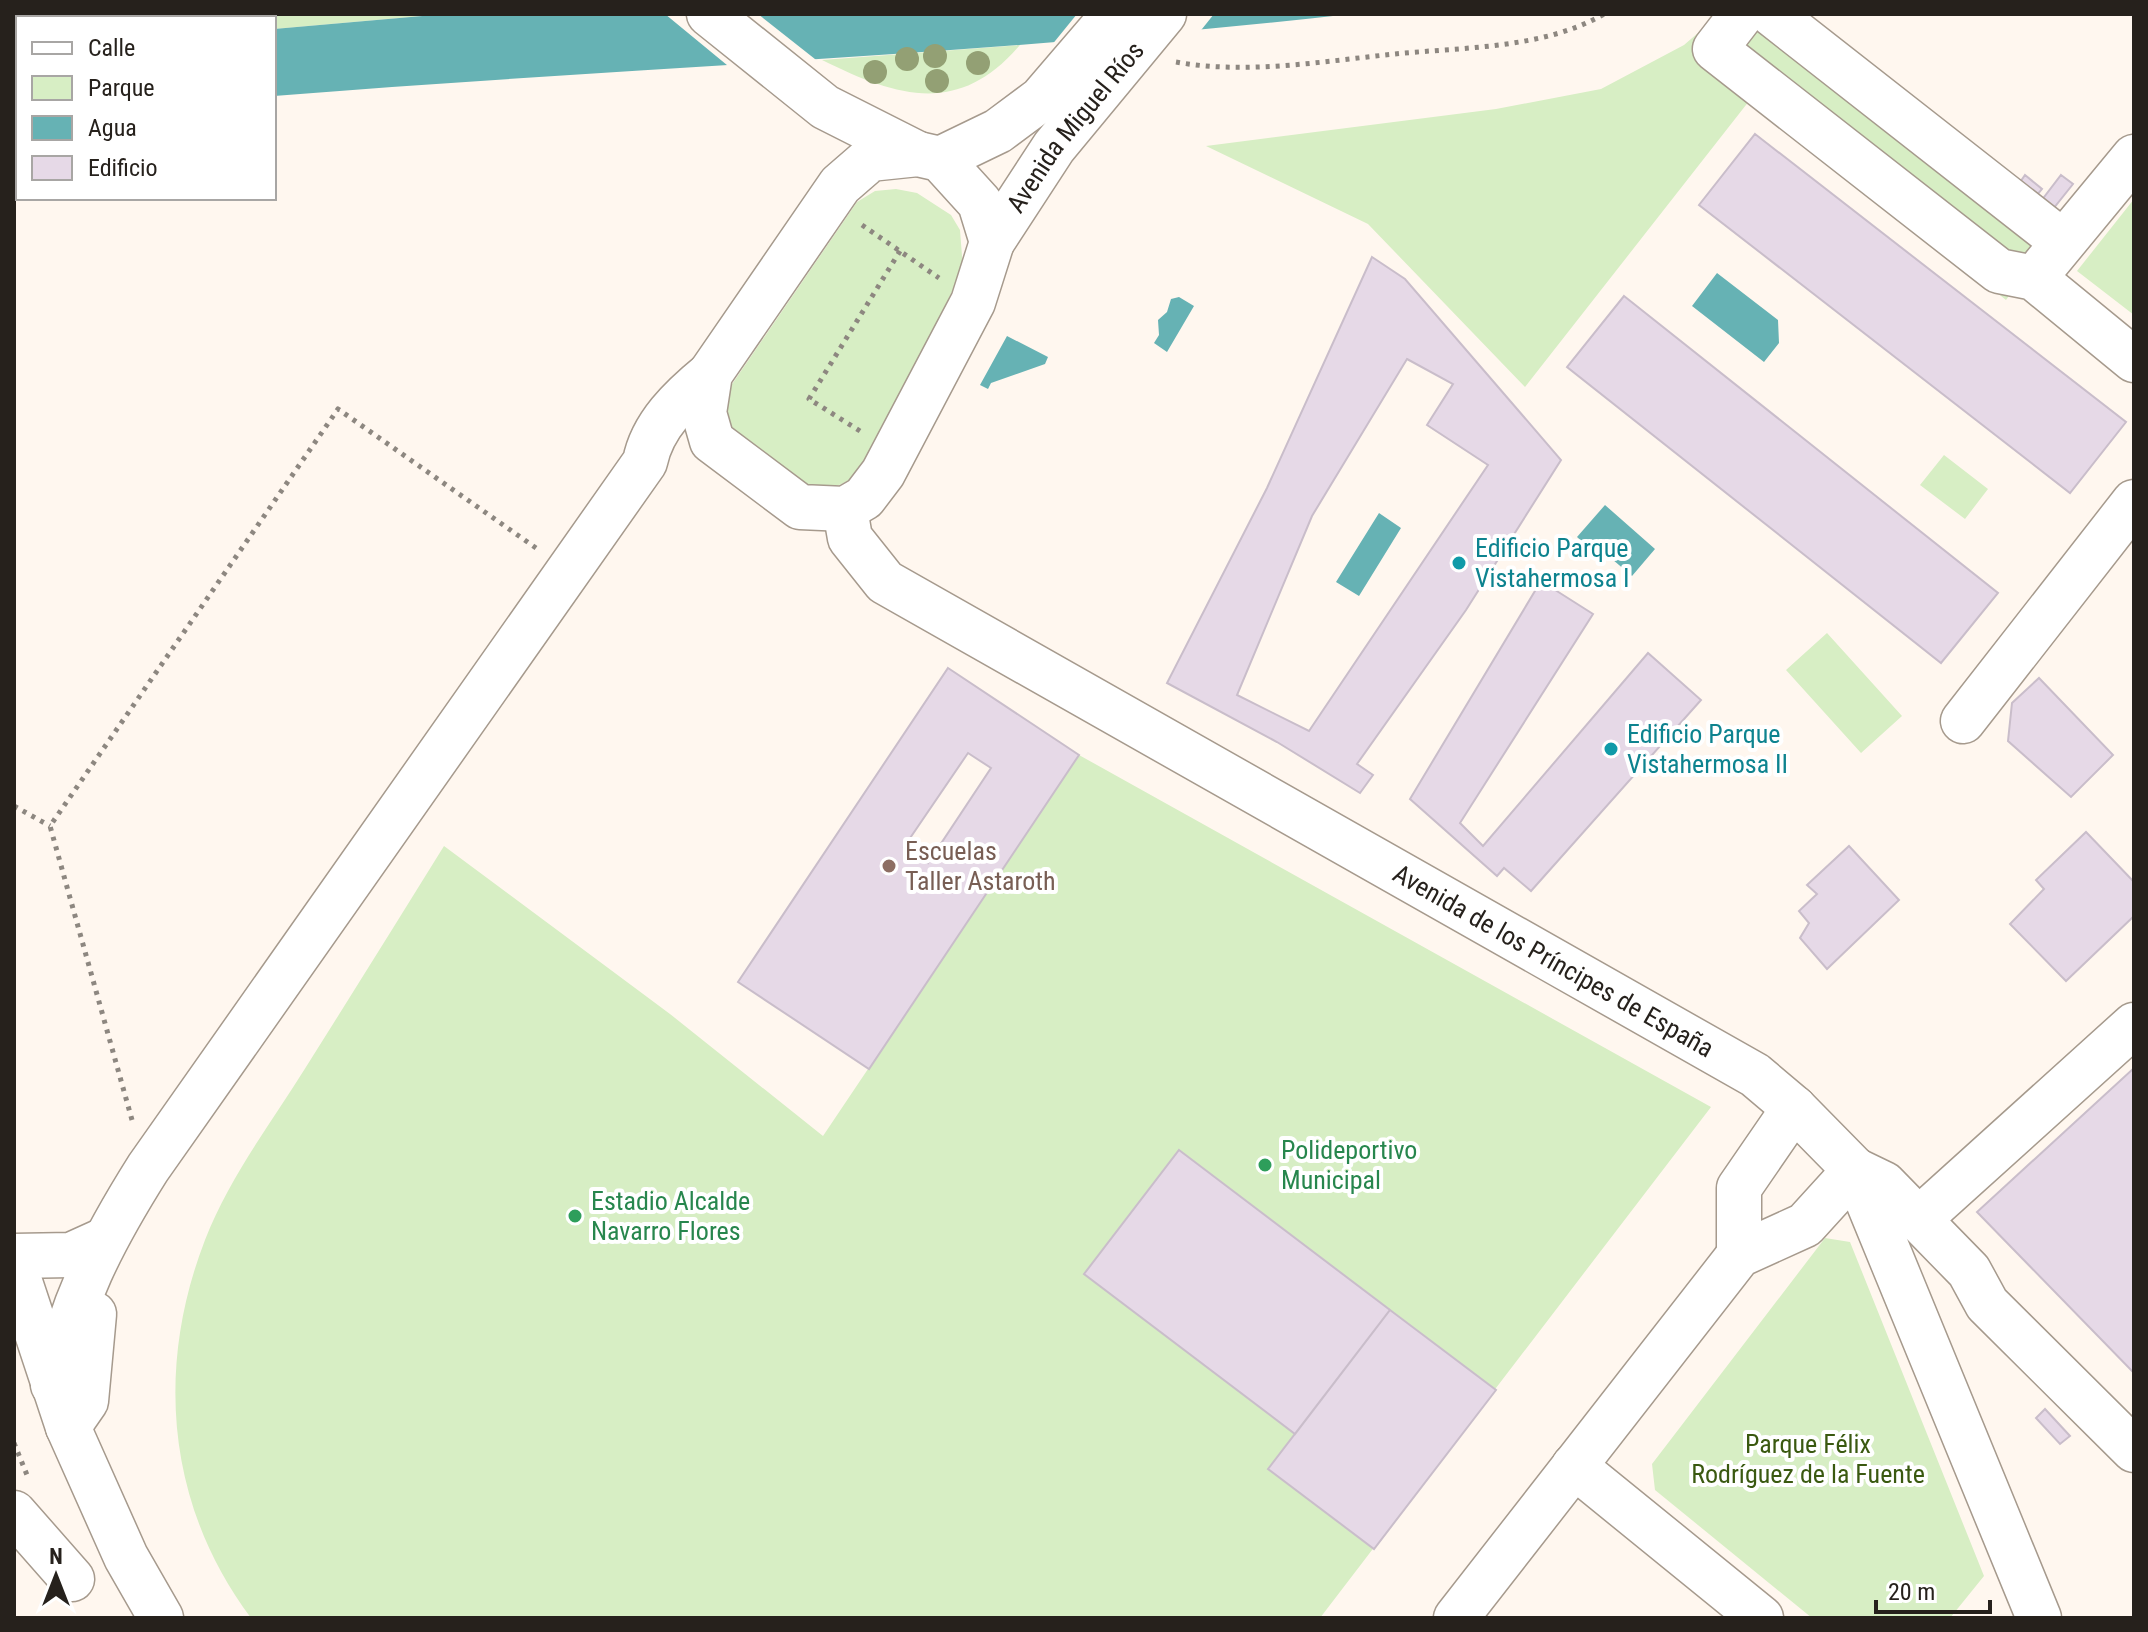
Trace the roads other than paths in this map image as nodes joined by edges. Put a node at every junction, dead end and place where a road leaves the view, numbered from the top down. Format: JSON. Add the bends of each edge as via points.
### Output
{"nodes":[{"id":1,"x":709,"y":14,"type":"edge"},
{"id":2,"x":1742,"y":14,"type":"edge"},
{"id":3,"x":1772,"y":14,"type":"edge"},
{"id":4,"x":1129,"y":33,"type":"edge"},
{"id":5,"x":825,"y":107,"type":"junction"},
{"id":6,"x":929,"y":157,"type":"junction"},
{"id":7,"x":2134,"y":157,"type":"edge"},
{"id":8,"x":840,"y":185,"type":"junction"},
{"id":9,"x":992,"y":242,"type":"junction"},
{"id":10,"x":2063,"y":242,"type":"junction"},
{"id":11,"x":2034,"y":278,"type":"junction"},
{"id":12,"x":2134,"y":360,"type":"edge"},
{"id":13,"x":710,"y":374,"type":"junction"},
{"id":14,"x":712,"y":441,"type":"junction"},
{"id":15,"x":645,"y":462,"type":"junction"},
{"id":16,"x":2134,"y":502,"type":"edge"},
{"id":17,"x":845,"y":509,"type":"junction"},
{"id":18,"x":1963,"y":721,"type":"dead end"},
{"id":19,"x":2134,"y":1025,"type":"edge"},
{"id":20,"x":1794,"y":1108,"type":"junction"},
{"id":21,"x":1855,"y":1170,"type":"junction"},
{"id":22,"x":1918,"y":1220,"type":"junction"},
{"id":23,"x":102,"y":1241,"type":"junction"},
{"id":24,"x":1739,"y":1255,"type":"junction"},
{"id":25,"x":14,"y":1256,"type":"edge"},
{"id":26,"x":14,"y":1264,"type":"edge"},
{"id":27,"x":1987,"y":1304,"type":"junction"},
{"id":28,"x":1916,"y":1315,"type":"junction"},
{"id":29,"x":53,"y":1385,"type":"junction"},
{"id":30,"x":68,"y":1427,"type":"junction"},
{"id":31,"x":2134,"y":1450,"type":"edge"},
{"id":32,"x":1574,"y":1466,"type":"junction"},
{"id":33,"x":14,"y":1513,"type":"edge"},
{"id":34,"x":72,"y":1579,"type":"dead end"},
{"id":35,"x":2034,"y":1616,"type":"edge"},
{"id":36,"x":161,"y":1618,"type":"edge"},
{"id":37,"x":1456,"y":1618,"type":"edge"},
{"id":38,"x":1761,"y":1618,"type":"edge"}],
"edges":[{"from":1,"to":5,"type":"street"},
{"from":2,"to":11,"type":"street","via":[[1715,49],[1999,271]]},
{"from":3,"to":10,"type":"street"},
{"from":4,"to":6,"type":"street","name":"Avenida Miguel Ríos","via":[[998,131]]},
{"from":4,"to":9,"type":"street","name":"Avenida Miguel Ríos"},
{"from":5,"to":6,"type":"street"},
{"from":5,"to":8,"type":"street"},
{"from":6,"to":8,"type":"street","name":"Avenida Miguel Ríos","via":[[870,159]]},
{"from":6,"to":9,"type":"street","via":[[980,203]]},
{"from":7,"to":10,"type":"street"},
{"from":8,"to":13,"type":"street","name":"Avenida Miguel Ríos"},
{"from":9,"to":17,"type":"street","name":"Avenida Miguel Ríos","via":[[973,302],[883,473],[864,498]]},
{"from":10,"to":11,"type":"street"},
{"from":11,"to":12,"type":"street"},
{"from":13,"to":14,"type":"street","via":[[704,413]]},
{"from":13,"to":15,"type":"street","via":[[682,396],[648,443]]},
{"from":14,"to":15,"type":"street"},
{"from":14,"to":17,"type":"street","via":[[800,507]]},
{"from":15,"to":23,"type":"street"},
{"from":16,"to":18,"type":"street"},
{"from":17,"to":20,"type":"street","name":"Avenida de los Príncipes de España","via":[[850,538],[885,582],[1755,1075]]},
{"from":19,"to":22,"type":"street"},
{"from":20,"to":21,"type":"street","name":"Avenida de los Príncipes de España"},
{"from":20,"to":24,"type":"street","via":[[1739,1188]]},
{"from":21,"to":22,"type":"street","via":[[1884,1184]]},
{"from":21,"to":24,"type":"street","via":[[1805,1225]]},
{"from":21,"to":28,"type":"street","name":"Avenida de los Príncipes de España"},
{"from":22,"to":27,"type":"street","via":[[1969,1271]]},
{"from":23,"to":25,"type":"street","via":[[71,1255]]},
{"from":23,"to":29,"type":"street","via":[[65,1329]]},
{"from":23,"to":30,"type":"street","via":[[86,1401]]},
{"from":24,"to":32,"type":"street"},
{"from":26,"to":29,"type":"street"},
{"from":27,"to":28,"type":"street","via":[[1962,1290],[1942,1288]]},
{"from":27,"to":31,"type":"street"},
{"from":28,"to":35,"type":"street","name":"Avenida de los Príncipes de España"},
{"from":29,"to":30,"type":"street"},
{"from":30,"to":36,"type":"street","via":[[126,1557]]},
{"from":32,"to":37,"type":"street"},
{"from":32,"to":38,"type":"street"},
{"from":33,"to":34,"type":"street"}]}
